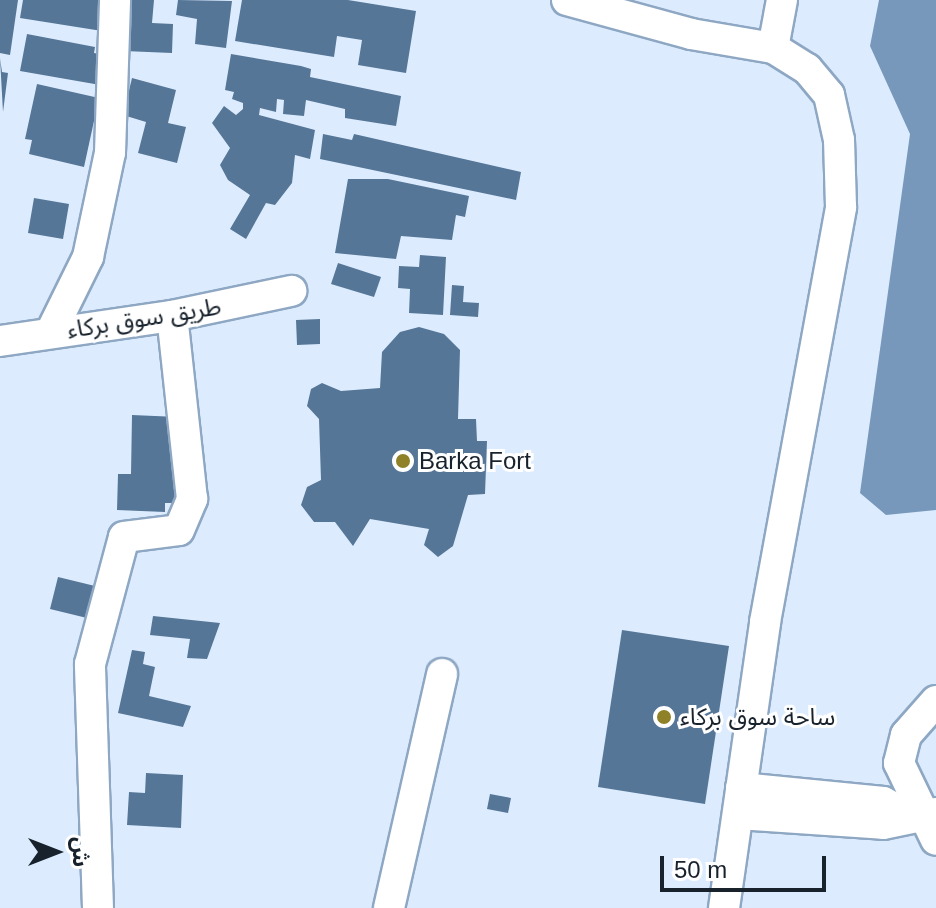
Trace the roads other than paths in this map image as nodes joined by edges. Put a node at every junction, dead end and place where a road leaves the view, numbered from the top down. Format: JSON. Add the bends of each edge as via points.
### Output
{"nodes":[{"id":1,"x":115,"y":0,"type":"edge"},
{"id":2,"x":567,"y":0,"type":"edge"},
{"id":3,"x":782,"y":0,"type":"edge"},
{"id":4,"x":773,"y":48,"type":"junction"},
{"id":5,"x":291,"y":291,"type":"dead end"},
{"id":6,"x":172,"y":316,"type":"junction"},
{"id":7,"x":51,"y":332,"type":"junction"},
{"id":8,"x":0,"y":341,"type":"edge"},
{"id":9,"x":442,"y":674,"type":"dead end"},
{"id":10,"x":936,"y":701,"type":"edge"},
{"id":11,"x":739,"y":801,"type":"junction"},
{"id":12,"x":927,"y":820,"type":"edge"},
{"id":13,"x":98,"y":908,"type":"edge"},
{"id":14,"x":389,"y":908,"type":"edge"},
{"id":15,"x":724,"y":908,"type":"edge"}],
"edges":[{"from":1,"to":7,"type":"street","name":"طريق سوق بركاء","via":[[110,153],[88,257]]},
{"from":2,"to":4,"type":"street","via":[[691,34]]},
{"from":3,"to":4,"type":"street"},
{"from":4,"to":11,"type":"street","via":[[807,69],[829,95],[839,140],[841,207],[765,622]]},
{"from":5,"to":6,"type":"street","name":"طريق سوق بركاء"},
{"from":6,"to":7,"type":"street","name":"طريق سوق بركاء"},
{"from":6,"to":13,"type":"street","via":[[192,499],[179,530],[124,537],[90,664]]},
{"from":7,"to":8,"type":"street"},
{"from":9,"to":14,"type":"street"},
{"from":10,"to":12,"type":"street","via":[[906,735],[899,763]]},
{"from":11,"to":12,"type":"street","via":[[883,824]]},
{"from":11,"to":15,"type":"street"}]}
